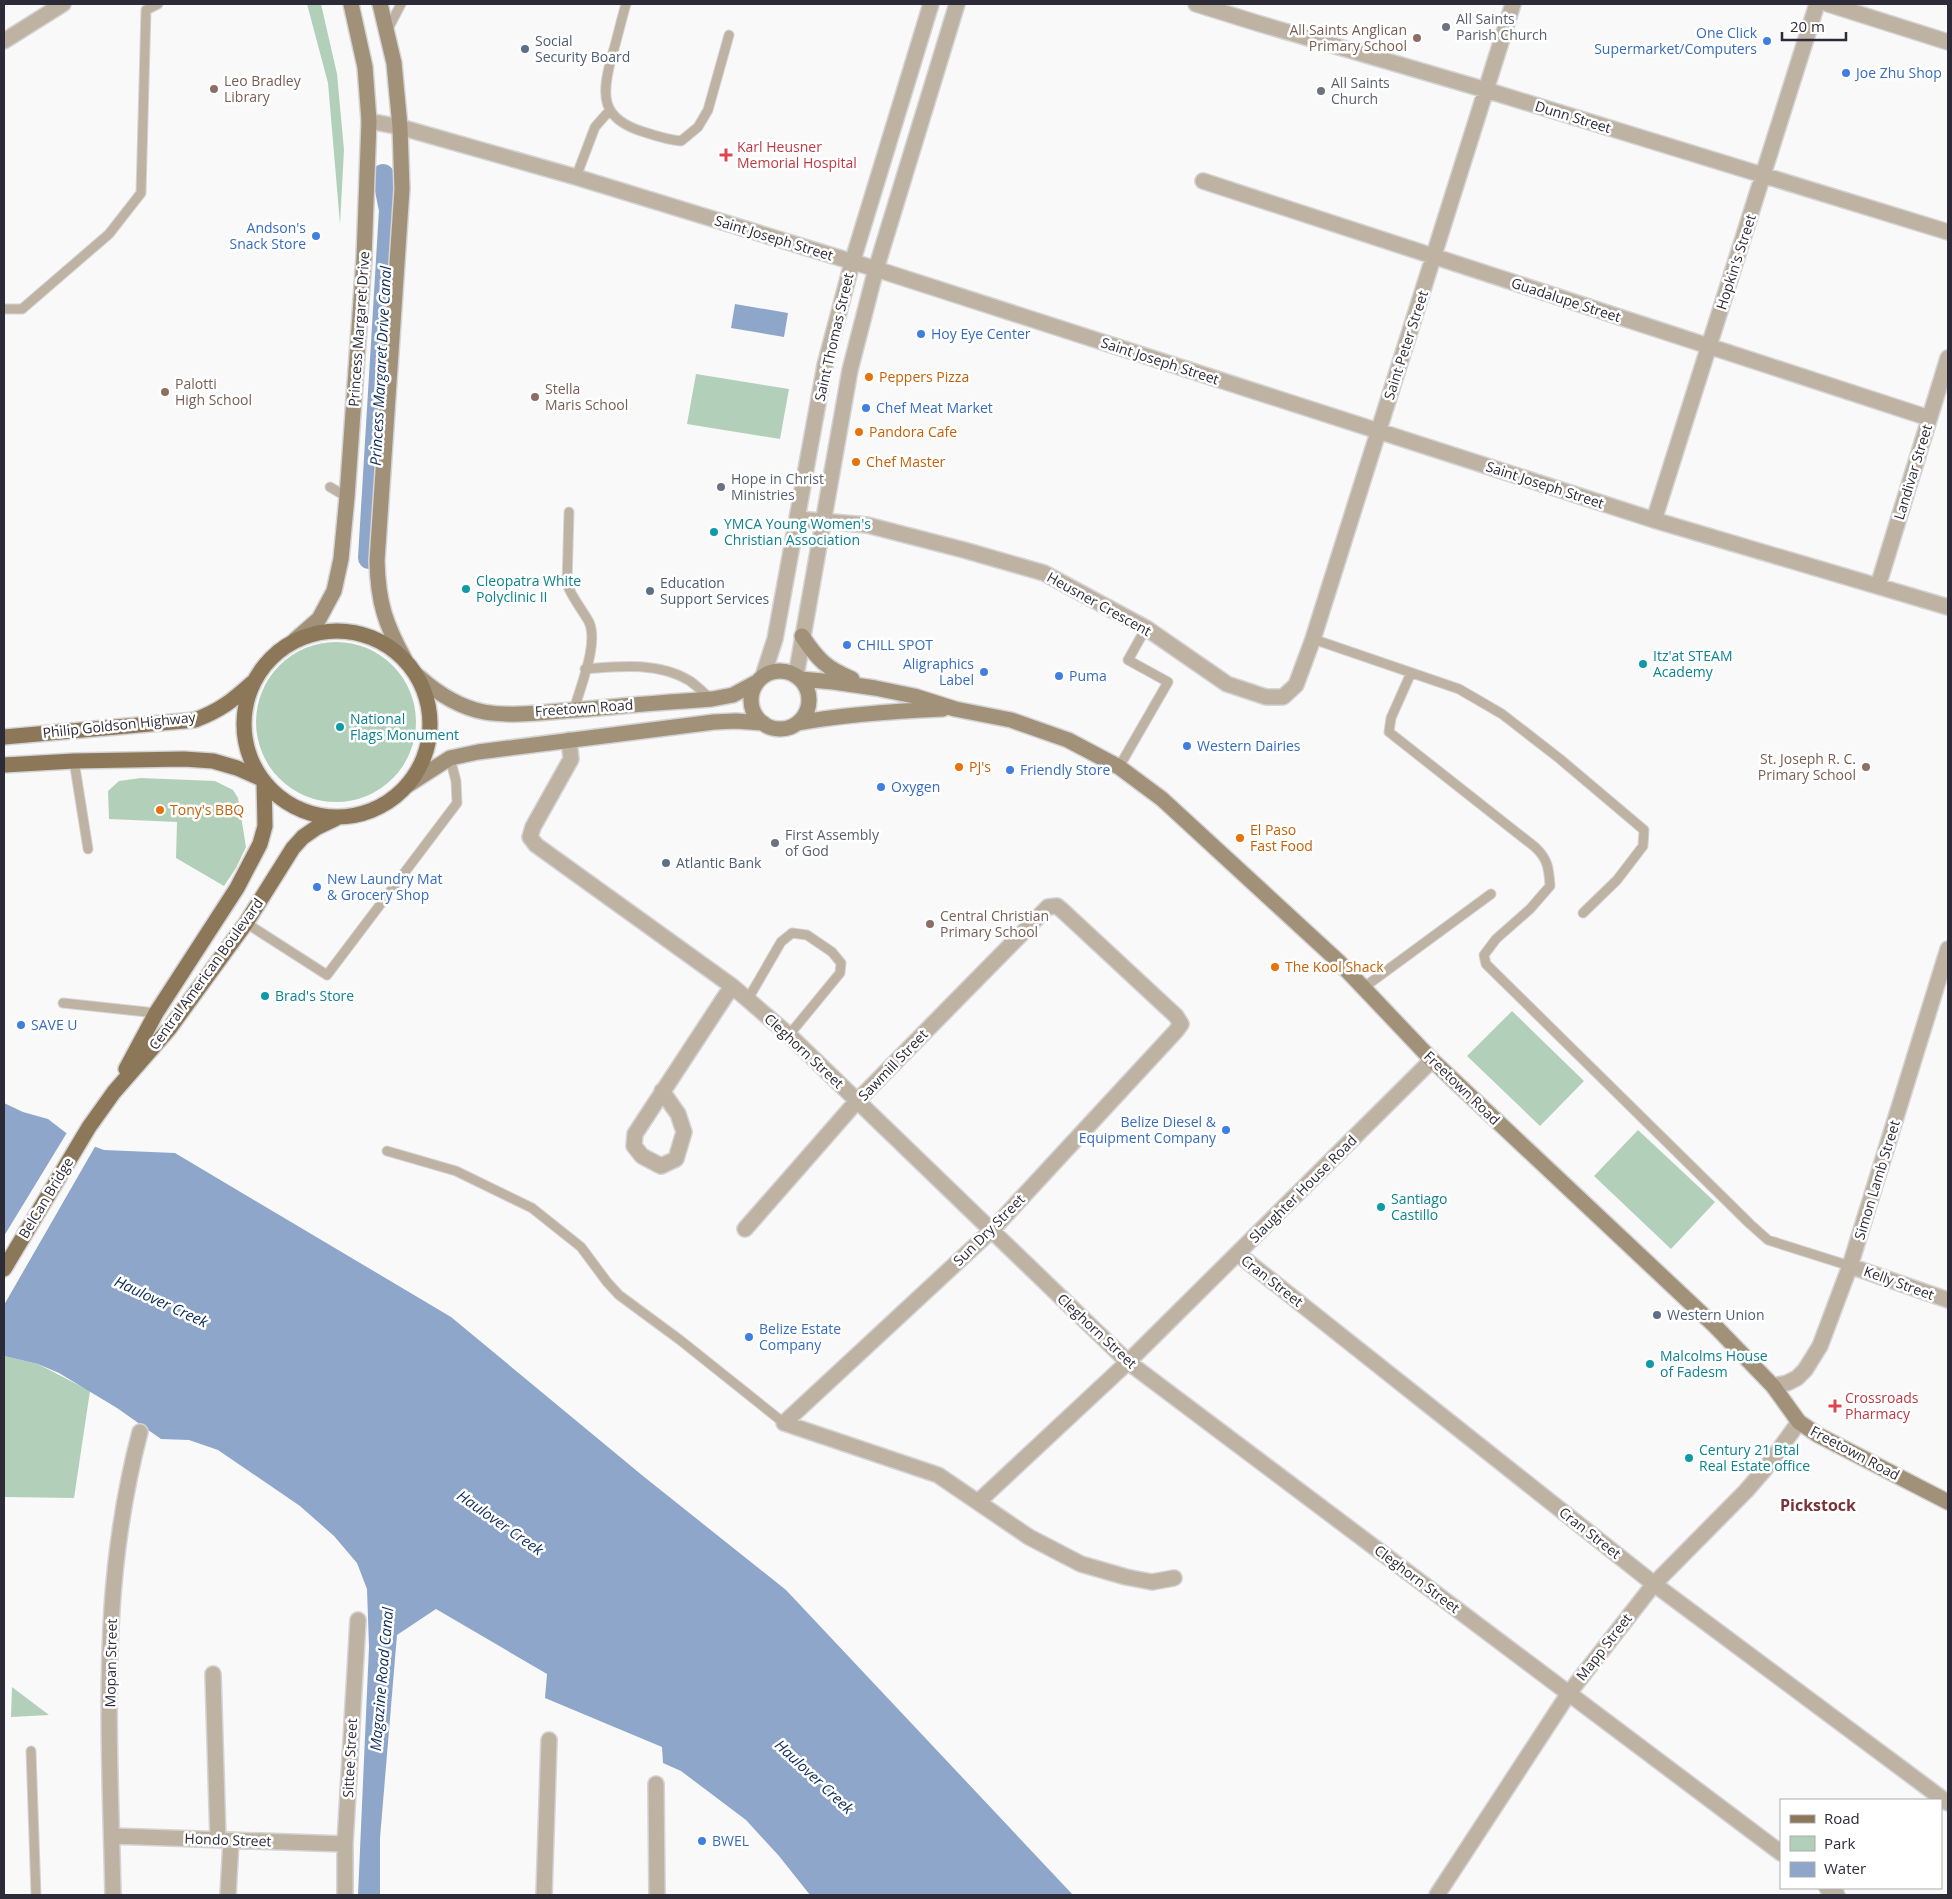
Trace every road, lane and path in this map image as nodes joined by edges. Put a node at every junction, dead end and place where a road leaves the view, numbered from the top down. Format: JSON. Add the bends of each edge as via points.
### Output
{"nodes":[{"id":1,"x":63,"y":4,"type":"edge"},
{"id":2,"x":158,"y":4,"type":"edge"},
{"id":3,"x":351,"y":4,"type":"edge"},
{"id":4,"x":380,"y":4,"type":"edge"},
{"id":5,"x":400,"y":4,"type":"edge"},
{"id":6,"x":626,"y":4,"type":"edge"},
{"id":7,"x":931,"y":4,"type":"edge"},
{"id":8,"x":957,"y":4,"type":"edge"},
{"id":9,"x":1196,"y":4,"type":"edge"},
{"id":10,"x":1513,"y":4,"type":"edge"},
{"id":11,"x":1817,"y":4,"type":"edge"},
{"id":12,"x":1828,"y":4,"type":"edge"},
{"id":13,"x":387,"y":31,"type":"junction"},
{"id":14,"x":729,"y":34,"type":"dead end"},
{"id":15,"x":4,"y":41,"type":"edge"},
{"id":16,"x":1948,"y":42,"type":"edge"},
{"id":17,"x":1486,"y":90,"type":"junction"},
{"id":18,"x":610,"y":111,"type":"junction"},
{"id":19,"x":370,"y":121,"type":"junction"},
{"id":20,"x":400,"y":127,"type":"junction"},
{"id":21,"x":1764,"y":176,"type":"junction"},
{"id":22,"x":576,"y":177,"type":"junction"},
{"id":23,"x":1203,"y":182,"type":"dead end"},
{"id":24,"x":1948,"y":232,"type":"edge"},
{"id":25,"x":1434,"y":257,"type":"junction"},
{"id":26,"x":852,"y":263,"type":"junction"},
{"id":27,"x":876,"y":269,"type":"junction"},
{"id":28,"x":4,"y":309,"type":"edge"},
{"id":29,"x":1709,"y":347,"type":"junction"},
{"id":30,"x":1948,"y":358,"type":"edge"},
{"id":31,"x":1929,"y":418,"type":"junction"},
{"id":32,"x":1378,"y":432,"type":"junction"},
{"id":33,"x":330,"y":487,"type":"dead end"},
{"id":34,"x":347,"y":497,"type":"junction"},
{"id":35,"x":570,"y":512,"type":"dead end"},
{"id":36,"x":798,"y":518,"type":"junction"},
{"id":37,"x":1654,"y":520,"type":"junction"},
{"id":38,"x":822,"y":521,"type":"junction"},
{"id":39,"x":1878,"y":586,"type":"junction"},
{"id":40,"x":1948,"y":606,"type":"edge"},
{"id":41,"x":1146,"y":628,"type":"junction"},
{"id":42,"x":802,"y":636,"type":"junction"},
{"id":43,"x":1313,"y":639,"type":"junction"},
{"id":44,"x":295,"y":640,"type":"junction"},
{"id":45,"x":405,"y":660,"type":"junction"},
{"id":46,"x":585,"y":669,"type":"junction"},
{"id":47,"x":1411,"y":672,"type":"junction"},
{"id":48,"x":418,"y":676,"type":"junction"},
{"id":49,"x":798,"y":678,"type":"junction"},
{"id":50,"x":760,"y":679,"type":"junction"},
{"id":51,"x":253,"y":682,"type":"junction"},
{"id":52,"x":1296,"y":685,"type":"joint"},
{"id":53,"x":875,"y":688,"type":"junction"},
{"id":54,"x":712,"y":699,"type":"junction"},
{"id":55,"x":955,"y":709,"type":"junction"},
{"id":56,"x":574,"y":710,"type":"junction"},
{"id":57,"x":763,"y":723,"type":"junction"},
{"id":58,"x":798,"y":723,"type":"junction"},
{"id":59,"x":4,"y":738,"type":"edge"},
{"id":60,"x":569,"y":740,"type":"junction"},
{"id":61,"x":450,"y":758,"type":"junction"},
{"id":62,"x":74,"y":761,"type":"junction"},
{"id":63,"x":4,"y":765,"type":"edge"},
{"id":64,"x":1119,"y":767,"type":"junction"},
{"id":65,"x":263,"y":781,"type":"junction"},
{"id":66,"x":408,"y":785,"type":"junction"},
{"id":67,"x":339,"y":817,"type":"junction"},
{"id":68,"x":88,"y":849,"type":"dead end"},
{"id":69,"x":1490,"y":894,"type":"dead end"},
{"id":70,"x":1048,"y":907,"type":"joint"},
{"id":71,"x":1583,"y":913,"type":"dead end"},
{"id":72,"x":246,"y":923,"type":"junction"},
{"id":73,"x":1948,"y":949,"type":"edge"},
{"id":74,"x":732,"y":986,"type":"junction"},
{"id":75,"x":1363,"y":988,"type":"junction"},
{"id":76,"x":748,"y":999,"type":"junction"},
{"id":77,"x":63,"y":1002,"type":"dead end"},
{"id":78,"x":156,"y":1013,"type":"junction"},
{"id":79,"x":790,"y":1035,"type":"junction"},
{"id":80,"x":1432,"y":1060,"type":"junction"},
{"id":81,"x":662,"y":1091,"type":"junction"},
{"id":82,"x":114,"y":1092,"type":"junction"},
{"id":83,"x":857,"y":1101,"type":"junction"},
{"id":84,"x":89,"y":1127,"type":"joint"},
{"id":85,"x":387,"y":1150,"type":"dead end"},
{"id":86,"x":745,"y":1229,"type":"dead end"},
{"id":87,"x":992,"y":1230,"type":"junction"},
{"id":88,"x":1238,"y":1254,"type":"junction"},
{"id":89,"x":1850,"y":1266,"type":"junction"},
{"id":90,"x":4,"y":1269,"type":"edge"},
{"id":91,"x":1948,"y":1300,"type":"edge"},
{"id":92,"x":1128,"y":1362,"type":"junction"},
{"id":93,"x":1773,"y":1386,"type":"junction"},
{"id":94,"x":1799,"y":1422,"type":"junction"},
{"id":95,"x":784,"y":1423,"type":"junction"},
{"id":96,"x":140,"y":1432,"type":"dead end"},
{"id":97,"x":978,"y":1502,"type":"junction"},
{"id":98,"x":1948,"y":1502,"type":"edge"},
{"id":99,"x":1174,"y":1578,"type":"dead end"},
{"id":100,"x":1654,"y":1584,"type":"junction"},
{"id":101,"x":358,"y":1620,"type":"dead end"},
{"id":102,"x":213,"y":1674,"type":"dead end"},
{"id":103,"x":1569,"y":1693,"type":"junction"},
{"id":104,"x":550,"y":1740,"type":"dead end"},
{"id":105,"x":32,"y":1751,"type":"dead end"},
{"id":106,"x":656,"y":1784,"type":"dead end"},
{"id":107,"x":1948,"y":1803,"type":"edge"},
{"id":108,"x":112,"y":1836,"type":"junction"},
{"id":109,"x":225,"y":1840,"type":"junction"},
{"id":110,"x":345,"y":1844,"type":"junction"},
{"id":111,"x":1780,"y":1852,"type":"edge"},
{"id":112,"x":36,"y":1895,"type":"edge"},
{"id":113,"x":113,"y":1895,"type":"edge"},
{"id":114,"x":228,"y":1895,"type":"edge"},
{"id":115,"x":344,"y":1895,"type":"edge"},
{"id":116,"x":544,"y":1895,"type":"edge"},
{"id":117,"x":657,"y":1895,"type":"edge"},
{"id":118,"x":1437,"y":1895,"type":"edge"}],
"edges":[{"from":1,"to":15,"type":"street"},
{"from":2,"to":28,"type":"lane","via":[[146,10],[141,193],[109,234],[22,309]]},
{"from":3,"to":19,"type":"main road","name":"Princess Margaret Drive","via":[[365,67]]},
{"from":4,"to":13,"type":"main road"},
{"from":5,"to":13,"type":"lane"},
{"from":6,"to":18,"type":"lane","via":[[605,81],[604,96]]},
{"from":7,"to":26,"type":"street","name":"Saint Thomas Street"},
{"from":8,"to":27,"type":"street","name":"Saint Thomas Street"},
{"from":9,"to":17,"type":"street","name":"Dunn Street"},
{"from":10,"to":17,"type":"street","name":"Saint Peter Street"},
{"from":11,"to":21,"type":"street","name":"Hopkin's Street"},
{"from":12,"to":16,"type":"street"},
{"from":13,"to":20,"type":"main road","via":[[394,63]]},
{"from":14,"to":18,"type":"lane","via":[[708,110],[698,127],[681,140],[668,140],[631,128]]},
{"from":17,"to":21,"type":"street","name":"Dunn Street"},
{"from":17,"to":25,"type":"street","name":"Saint Peter Street"},
{"from":18,"to":22,"type":"lane","via":[[595,127]]},
{"from":19,"to":20,"type":"street","name":"Saint Joseph Street"},
{"from":19,"to":34,"type":"main road","name":"Princess Margaret Drive"},
{"from":20,"to":22,"type":"street","name":"Saint Joseph Street"},
{"from":20,"to":45,"type":"main road","via":[[402,188],[377,561],[381,608],[391,636]]},
{"from":21,"to":24,"type":"street","name":"Dunn Street"},
{"from":21,"to":29,"type":"street","name":"Hopkin's Street"},
{"from":22,"to":26,"type":"street","name":"Saint Joseph Street"},
{"from":23,"to":25,"type":"street","name":"Guadalupe Street"},
{"from":25,"to":29,"type":"street","name":"Guadalupe Street"},
{"from":25,"to":32,"type":"street","name":"Saint Peter Street"},
{"from":26,"to":27,"type":"street","name":"Saint Joseph Street"},
{"from":26,"to":36,"type":"street","name":"Saint Thomas Street","via":[[825,365]]},
{"from":27,"to":32,"type":"street","name":"Saint Joseph Street"},
{"from":27,"to":38,"type":"street","name":"Saint Thomas Street","via":[[850,370]]},
{"from":29,"to":31,"type":"street","name":"Guadalupe Street"},
{"from":29,"to":37,"type":"street","name":"Hopkin's Street"},
{"from":30,"to":31,"type":"street","name":"Landivar Street"},
{"from":31,"to":39,"type":"street","name":"Landivar Street"},
{"from":32,"to":37,"type":"street","name":"Saint Joseph Street"},
{"from":32,"to":43,"type":"street","name":"Saint Peter Street"},
{"from":33,"to":34,"type":"lane"},
{"from":34,"to":44,"type":"main road","name":"Princess Margaret Drive","via":[[341,559],[334,591],[319,618]]},
{"from":35,"to":46,"type":"lane","via":[[568,584],[590,624],[592,644]]},
{"from":36,"to":38,"type":"street","name":"Heusner Crescent"},
{"from":36,"to":50,"type":"street","name":"Saint Thomas Street","via":[[775,639]]},
{"from":37,"to":39,"type":"street","name":"Saint Joseph Street"},
{"from":38,"to":41,"type":"street","name":"Heusner Crescent","via":[[875,527],[1044,573]]},
{"from":38,"to":42,"type":"street","name":"Saint Thomas Street"},
{"from":39,"to":40,"type":"street","name":"Saint Joseph Street"},
{"from":41,"to":52,"type":"street","name":"Heusner Crescent","via":[[1227,684],[1266,697],[1283,697]]},
{"from":41,"to":64,"type":"lane","via":[[1128,660],[1168,682]]},
{"from":42,"to":49,"type":"street","name":"Saint Thomas Street"},
{"from":42,"to":53,"type":"main road","via":[[831,670]]},
{"from":43,"to":47,"type":"lane"},
{"from":43,"to":52,"type":"street","name":"Saint Peter Street"},
{"from":44,"to":45,"type":"main road","via":[[324,632],[354,632],[382,642]]},
{"from":44,"to":51,"type":"main road","via":[[271,658]]},
{"from":45,"to":48,"type":"main road"},
{"from":46,"to":54,"type":"lane","via":[[616,666],[661,669],[689,681]]},
{"from":46,"to":56,"type":"lane"},
{"from":47,"to":71,"type":"lane","via":[[1459,689],[1502,714],[1644,830],[1643,846],[1617,880]]},
{"from":47,"to":89,"type":"lane","via":[[1391,718],[1389,732],[1535,847],[1544,855],[1549,868],[1550,886],[1496,939],[1484,955],[1486,964],[1768,1240]]},
{"from":48,"to":56,"type":"main road","name":"Freetown Road","via":[[437,693],[457,704],[484,712]]},
{"from":48,"to":66,"type":"main road","via":[[428,703],[430,732],[423,760]]},
{"from":49,"to":50,"type":"main road","via":[[782,671]]},
{"from":49,"to":53,"type":"main road","name":"Freetown Road"},
{"from":49,"to":58,"type":"main road","via":[[806,687],[808,706]]},
{"from":50,"to":54,"type":"main road","name":"Freetown Road","via":[[732,695]]},
{"from":50,"to":57,"type":"main road","via":[[751,704]]},
{"from":51,"to":59,"type":"main road","name":"Philip Goldson Highway","via":[[217,711],[195,720]]},
{"from":51,"to":65,"type":"main road","via":[[245,706],[244,732],[250,757]]},
{"from":53,"to":55,"type":"main road","name":"Freetown Road"},
{"from":54,"to":56,"type":"main road","name":"Freetown Road"},
{"from":55,"to":58,"type":"main road","name":"Freetown Road","via":[[872,712]]},
{"from":55,"to":64,"type":"main road","name":"Freetown Road","via":[[1011,720],[1068,740]]},
{"from":57,"to":58,"type":"main road","via":[[780,728]]},
{"from":57,"to":60,"type":"main road","name":"Freetown Road","via":[[714,722]]},
{"from":60,"to":61,"type":"main road","name":"Freetown Road"},
{"from":60,"to":74,"type":"street","name":"Cleghorn Street","via":[[571,759],[530,837],[536,845]]},
{"from":61,"to":66,"type":"main road"},
{"from":61,"to":72,"type":"lane","via":[[457,803],[327,975]]},
{"from":62,"to":63,"type":"main road"},
{"from":62,"to":65,"type":"main road","via":[[213,761]]},
{"from":62,"to":68,"type":"lane"},
{"from":64,"to":75,"type":"main road","name":"Freetown Road","via":[[1162,799],[1338,961]]},
{"from":65,"to":67,"type":"main road","via":[[285,801],[311,813]]},
{"from":65,"to":78,"type":"main road","name":"Central American Boulevard","via":[[265,826],[260,844],[237,888]]},
{"from":66,"to":67,"type":"main road","via":[[388,802],[365,813]]},
{"from":67,"to":72,"type":"main road","name":"Central American Boulevard","via":[[316,828],[292,848]]},
{"from":69,"to":75,"type":"lane"},
{"from":70,"to":83,"type":"street","name":"Sawmill Street"},
{"from":70,"to":87,"type":"street","name":"Sun Dry Street","via":[[1057,906],[1063,911],[1181,1024]]},
{"from":72,"to":82,"type":"main road","name":"Central American Boulevard","via":[[169,1029]]},
{"from":73,"to":89,"type":"street","name":"Simon Lamb Street"},
{"from":74,"to":76,"type":"street","name":"Cleghorn Street"},
{"from":74,"to":81,"type":"street"},
{"from":75,"to":80,"type":"main road","name":"Freetown Road"},
{"from":76,"to":79,"type":"street","name":"Cleghorn Street"},
{"from":76,"to":79,"type":"lane","via":[[781,942],[792,933],[808,935],[832,952],[841,963],[840,973]]},
{"from":77,"to":78,"type":"lane"},
{"from":78,"to":82,"type":"main road","name":"Central American Boulevard"},
{"from":79,"to":83,"type":"street","name":"Cleghorn Street"},
{"from":80,"to":88,"type":"street","name":"Slaughter House Road"},
{"from":80,"to":93,"type":"main road","name":"Freetown Road","via":[[1715,1326]]},
{"from":81,"to":81,"type":"street","via":[[678,1114],[684,1132],[676,1159],[661,1166],[642,1156],[634,1146],[634,1134]]},
{"from":82,"to":84,"type":"main road","name":"Central American Boulevard"},
{"from":83,"to":86,"type":"street","name":"Sawmill Street"},
{"from":83,"to":87,"type":"street","name":"Cleghorn Street"},
{"from":84,"to":90,"type":"main road","name":"BelCan Bridge"},
{"from":85,"to":95,"type":"lane","via":[[456,1171],[532,1208],[581,1247],[619,1295]]},
{"from":87,"to":92,"type":"street","name":"Cleghorn Street"},
{"from":87,"to":95,"type":"street","name":"Sun Dry Street"},
{"from":88,"to":92,"type":"street","name":"Slaughter House Road"},
{"from":88,"to":100,"type":"street","name":"Cran Street"},
{"from":89,"to":91,"type":"street","name":"Kelly Street"},
{"from":89,"to":93,"type":"street","name":"Simon Lamb Street","via":[[1812,1361],[1797,1378]]},
{"from":92,"to":97,"type":"street","name":"Slaughter House Road"},
{"from":92,"to":103,"type":"street","name":"Cleghorn Street"},
{"from":93,"to":94,"type":"main road","name":"Freetown Road"},
{"from":94,"to":98,"type":"main road","name":"Freetown Road"},
{"from":94,"to":100,"type":"street","name":"Mapp Street","via":[[1746,1492]]},
{"from":95,"to":97,"type":"street","via":[[938,1475]]},
{"from":96,"to":108,"type":"street","name":"Mopan Street","via":[[131,1468],[112,1606]]},
{"from":97,"to":99,"type":"street","via":[[1029,1537],[1081,1564],[1152,1582]]},
{"from":100,"to":103,"type":"street","name":"Mapp Street"},
{"from":100,"to":107,"type":"street","name":"Cran Street"},
{"from":101,"to":110,"type":"street","name":"Sittee Street"},
{"from":102,"to":109,"type":"street"},
{"from":103,"to":111,"type":"street","name":"Cleghorn Street"},
{"from":103,"to":118,"type":"street","name":"Mapp Street"},
{"from":104,"to":116,"type":"street"},
{"from":105,"to":112,"type":"lane"},
{"from":106,"to":117,"type":"street"},
{"from":108,"to":109,"type":"street","name":"Hondo Street"},
{"from":108,"to":113,"type":"street","name":"Mopan Street"},
{"from":109,"to":110,"type":"street","name":"Hondo Street"},
{"from":109,"to":114,"type":"street"},
{"from":110,"to":115,"type":"street","name":"Sittee Street"}]}
